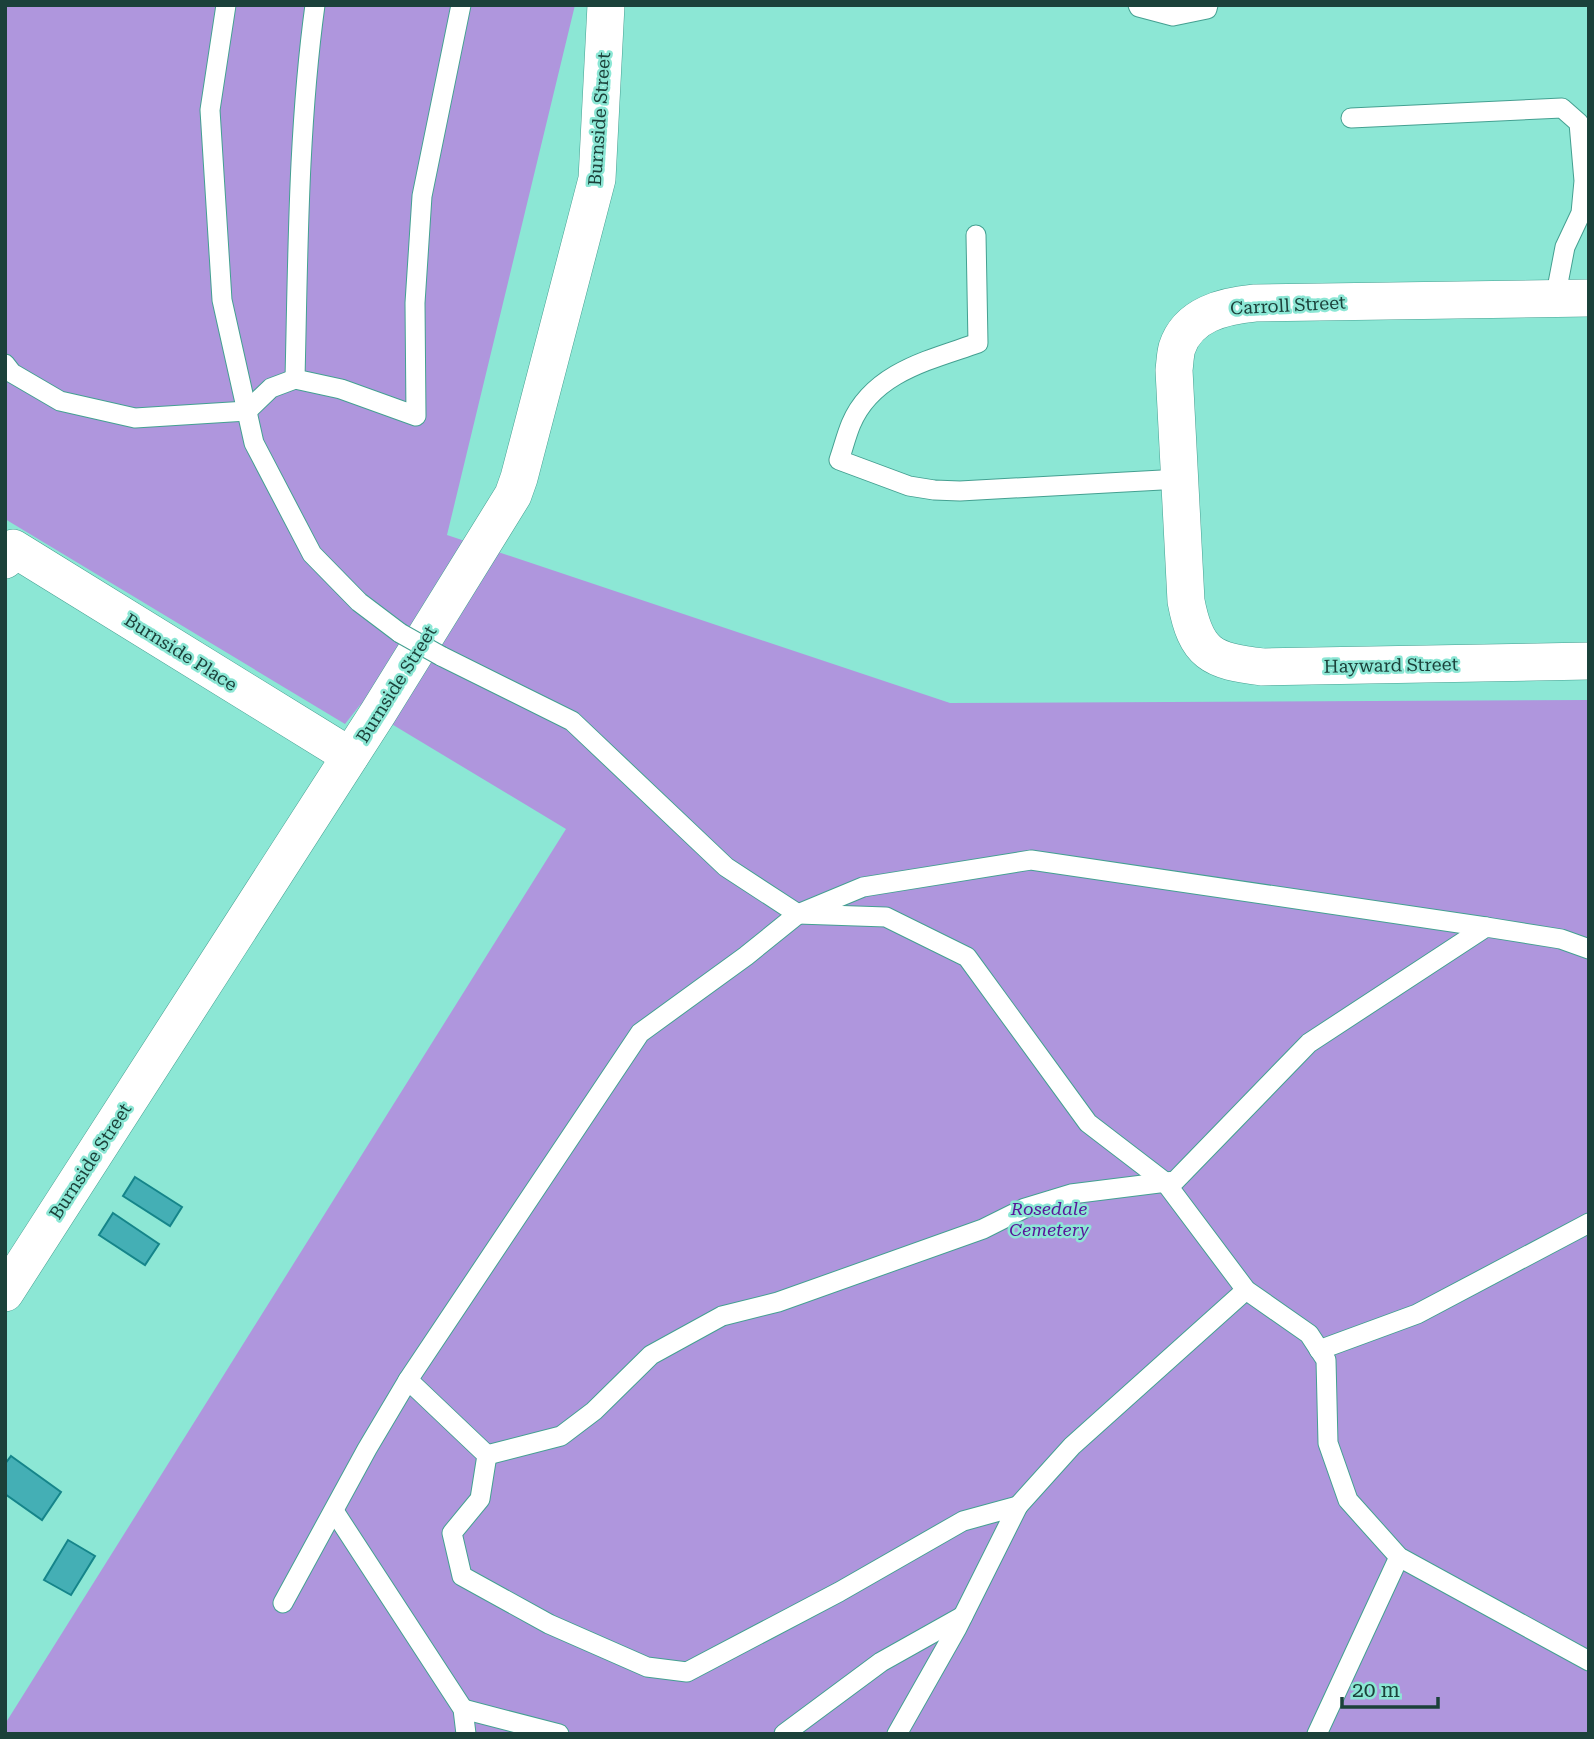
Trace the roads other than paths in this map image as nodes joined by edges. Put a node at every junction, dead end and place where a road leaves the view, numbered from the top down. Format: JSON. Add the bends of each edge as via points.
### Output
{"nodes":[{"id":1,"x":226,"y":5,"type":"edge"},
{"id":2,"x":316,"y":5,"type":"edge"},
{"id":3,"x":461,"y":5,"type":"edge"},
{"id":4,"x":606,"y":5,"type":"edge"},
{"id":5,"x":1138,"y":5,"type":"edge"},
{"id":6,"x":1208,"y":5,"type":"edge"},
{"id":7,"x":1351,"y":118,"type":"dead end"},
{"id":8,"x":976,"y":235,"type":"dead end"},
{"id":9,"x":1572,"y":298,"type":"edge"},
{"id":10,"x":5,"y":364,"type":"edge"},
{"id":11,"x":295,"y":379,"type":"junction"},
{"id":12,"x":247,"y":411,"type":"junction"},
{"id":13,"x":1180,"y":480,"type":"junction"},
{"id":14,"x":8,"y":551,"type":"edge"},
{"id":15,"x":1200,"y":642,"type":"joint"},
{"id":16,"x":1589,"y":661,"type":"edge"},
{"id":17,"x":350,"y":756,"type":"junction"},
{"id":18,"x":798,"y":914,"type":"junction"},
{"id":19,"x":1486,"y":927,"type":"junction"},
{"id":20,"x":1589,"y":949,"type":"edge"},
{"id":21,"x":1165,"y":1182,"type":"junction"},
{"id":22,"x":1589,"y":1223,"type":"edge"},
{"id":23,"x":1247,"y":1290,"type":"junction"},
{"id":24,"x":5,"y":1293,"type":"edge"},
{"id":25,"x":1319,"y":1350,"type":"junction"},
{"id":26,"x":408,"y":1380,"type":"junction"},
{"id":27,"x":487,"y":1455,"type":"junction"},
{"id":28,"x":1018,"y":1506,"type":"junction"},
{"id":29,"x":334,"y":1511,"type":"junction"},
{"id":30,"x":1399,"y":1557,"type":"junction"},
{"id":31,"x":284,"y":1603,"type":"dead end"},
{"id":32,"x":963,"y":1616,"type":"junction"},
{"id":33,"x":1589,"y":1661,"type":"edge"},
{"id":34,"x":463,"y":1709,"type":"junction"},
{"id":35,"x":466,"y":1734,"type":"edge"},
{"id":36,"x":559,"y":1734,"type":"edge"},
{"id":37,"x":784,"y":1734,"type":"edge"},
{"id":38,"x":897,"y":1734,"type":"edge"},
{"id":39,"x":1317,"y":1734,"type":"edge"}],
"edges":[{"from":1,"to":12,"type":"lane","via":[[210,110],[222,300]]},
{"from":2,"to":11,"type":"lane","via":[[301,158]]},
{"from":3,"to":11,"type":"lane","via":[[422,196],[415,303],[416,416],[341,388]]},
{"from":4,"to":17,"type":"street","name":"Burnside Street","via":[[597,179],[519,478],[506,508]]},
{"from":5,"to":6,"type":"lane","via":[[1173,16],[1207,9]]},
{"from":7,"to":9,"type":"lane","via":[[1562,108],[1579,123],[1584,181],[1581,213],[1565,247]]},
{"from":8,"to":13,"type":"lane","via":[[978,343],[911,366],[874,391],[851,423],[839,460],[909,486],[934,490]]},
{"from":9,"to":13,"type":"street","name":"Carroll Street","via":[[1255,303],[1213,311],[1184,334],[1176,350]]},
{"from":10,"to":12,"type":"lane","via":[[12,373],[60,401],[135,418]]},
{"from":11,"to":12,"type":"lane","via":[[271,388]]},
{"from":12,"to":18,"type":"lane","bridge":true,"via":[[254,443],[312,554],[359,602],[400,633],[572,721],[726,867]]},
{"from":13,"to":15,"type":"street","name":"Carroll Street","via":[[1186,601]]},
{"from":14,"to":17,"type":"street","name":"Burnside Place"},
{"from":15,"to":16,"type":"street","name":"Hayward Street","via":[[1215,658],[1263,667]]},
{"from":17,"to":24,"type":"street","name":"Burnside Street"},
{"from":18,"to":19,"type":"lane","via":[[863,887],[1031,860]]},
{"from":18,"to":21,"type":"lane","via":[[886,917],[967,957],[1088,1122]]},
{"from":18,"to":26,"type":"lane","via":[[640,1033]]},
{"from":19,"to":20,"type":"lane","via":[[1561,939]]},
{"from":19,"to":21,"type":"lane","via":[[1309,1043],[1175,1181]]},
{"from":21,"to":23,"type":"lane"},
{"from":21,"to":27,"type":"lane","via":[[1071,1194],[778,1302],[722,1316],[651,1355],[561,1436]]},
{"from":22,"to":25,"type":"lane","via":[[1417,1314]]},
{"from":23,"to":25,"type":"lane","via":[[1309,1334]]},
{"from":23,"to":28,"type":"lane","via":[[1072,1446]]},
{"from":25,"to":30,"type":"lane","via":[[1326,1360],[1328,1443],[1349,1500]]},
{"from":26,"to":27,"type":"lane"},
{"from":26,"to":29,"type":"lane"},
{"from":27,"to":28,"type":"lane","via":[[480,1499],[452,1534],[462,1576],[549,1624],[647,1667],[687,1672],[962,1521]]},
{"from":28,"to":32,"type":"lane"},
{"from":29,"to":31,"type":"lane"},
{"from":29,"to":34,"type":"lane"},
{"from":30,"to":33,"type":"lane"},
{"from":30,"to":39,"type":"lane"},
{"from":32,"to":37,"type":"lane","via":[[881,1662]]},
{"from":32,"to":38,"type":"lane"},
{"from":34,"to":35,"type":"lane"},
{"from":34,"to":36,"type":"lane"}]}
